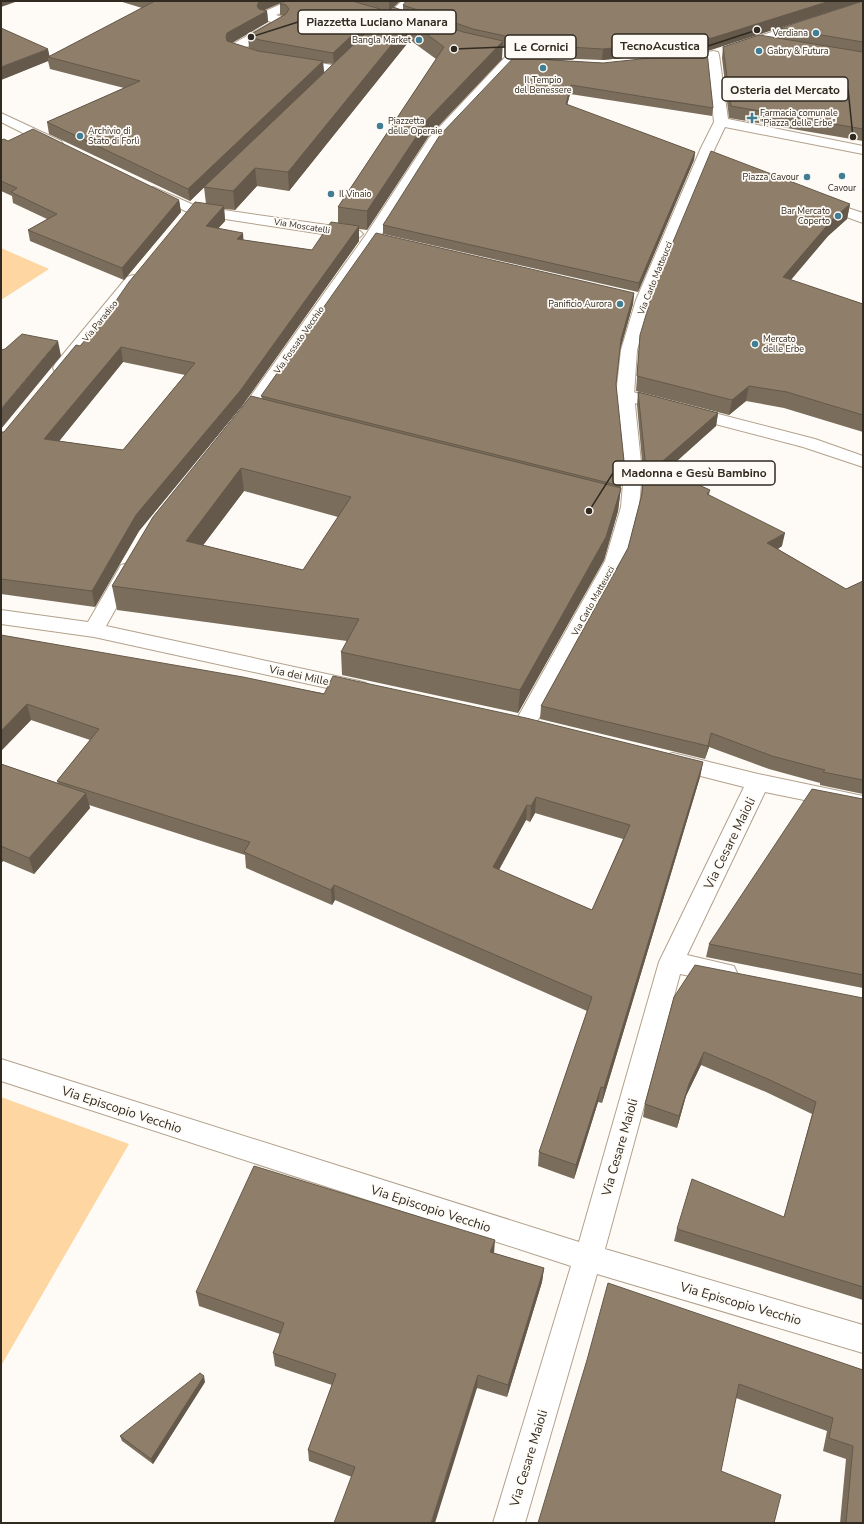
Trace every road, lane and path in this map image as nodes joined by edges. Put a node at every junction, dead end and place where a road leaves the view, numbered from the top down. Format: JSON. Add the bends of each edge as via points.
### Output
{"nodes":[{"id":1,"x":298,"y":1,"type":"edge"},
{"id":2,"x":409,"y":1,"type":"edge"},
{"id":3,"x":863,"y":6,"type":"edge"},
{"id":4,"x":849,"y":11,"type":"junction"},
{"id":5,"x":863,"y":12,"type":"edge"},
{"id":6,"x":376,"y":14,"type":"edge"},
{"id":7,"x":391,"y":18,"type":"junction"},
{"id":8,"x":405,"y":23,"type":"edge"},
{"id":9,"x":369,"y":39,"type":"edge"},
{"id":10,"x":759,"y":41,"type":"junction"},
{"id":11,"x":781,"y":45,"type":"edge"},
{"id":12,"x":514,"y":56,"type":"edge"},
{"id":13,"x":267,"y":58,"type":"edge"},
{"id":14,"x":348,"y":60,"type":"edge"},
{"id":15,"x":282,"y":61,"type":"edge"},
{"id":16,"x":1,"y":117,"type":"edge"},
{"id":17,"x":721,"y":122,"type":"junction"},
{"id":18,"x":863,"y":150,"type":"edge"},
{"id":19,"x":72,"y":152,"type":"edge"},
{"id":20,"x":143,"y":186,"type":"edge"},
{"id":21,"x":807,"y":198,"type":"edge"},
{"id":22,"x":863,"y":218,"type":"edge"},
{"id":23,"x":379,"y":239,"type":"junction"},
{"id":24,"x":143,"y":268,"type":"edge"},
{"id":25,"x":50,"y":382,"type":"edge"},
{"id":26,"x":625,"y":395,"type":"junction"},
{"id":27,"x":230,"y":435,"type":"edge"},
{"id":28,"x":863,"y":462,"type":"edge"},
{"id":29,"x":135,"y":556,"type":"edge"},
{"id":30,"x":1,"y":617,"type":"edge"},
{"id":31,"x":94,"y":630,"type":"junction"},
{"id":32,"x":378,"y":692,"type":"edge"},
{"id":33,"x":502,"y":719,"type":"edge"},
{"id":34,"x":526,"y":724,"type":"junction"},
{"id":35,"x":548,"y":730,"type":"edge"},
{"id":36,"x":653,"y":756,"type":"edge"},
{"id":37,"x":758,"y":782,"type":"junction"},
{"id":38,"x":863,"y":804,"type":"edge"},
{"id":39,"x":671,"y":962,"type":"junction"},
{"id":40,"x":748,"y":977,"type":"edge"},
{"id":41,"x":1,"y":1070,"type":"edge"},
{"id":42,"x":588,"y":1258,"type":"junction"},
{"id":43,"x":863,"y":1339,"type":"edge"},
{"id":44,"x":508,"y":1523,"type":"edge"}],
"edges":[{"from":1,"to":13,"type":"street","via":[[265,16],[282,21],[234,49]]},
{"from":2,"to":7,"type":"street"},
{"from":3,"to":4,"type":"street"},
{"from":4,"to":5,"type":"street"},
{"from":4,"to":10,"type":"street"},
{"from":6,"to":7,"type":"street"},
{"from":7,"to":8,"type":"street"},
{"from":7,"to":9,"type":"street"},
{"from":10,"to":11,"type":"street"},
{"from":10,"to":17,"type":"street","via":[[717,53]]},
{"from":12,"to":23,"type":"street","name":"Via Fossato Vecchio","via":[[434,142]]},
{"from":14,"to":15,"type":"street","via":[[333,75]]},
{"from":16,"to":19,"type":"street"},
{"from":17,"to":18,"type":"street"},
{"from":17,"to":26,"type":"street","name":"Via Carlo Matteucci","via":[[637,299]]},
{"from":20,"to":23,"type":"street","name":"Via Moscatelli","via":[[193,210]]},
{"from":21,"to":22,"type":"street"},
{"from":23,"to":27,"type":"street","name":"Via Fossato Vecchio","via":[[257,413]]},
{"from":24,"to":25,"type":"street","name":"Via Paradiso","via":[[67,350]]},
{"from":26,"to":28,"type":"street","via":[[809,443]]},
{"from":26,"to":34,"type":"street","name":"Via Carlo Matteucci","via":[[634,472],[622,505],[615,561]]},
{"from":29,"to":31,"type":"street"},
{"from":30,"to":31,"type":"street","name":"Via dei Mille"},
{"from":31,"to":32,"type":"street","name":"Via dei Mille"},
{"from":33,"to":34,"type":"street"},
{"from":34,"to":35,"type":"street"},
{"from":36,"to":37,"type":"street"},
{"from":37,"to":38,"type":"street"},
{"from":37,"to":39,"type":"street","name":"Via Cesare Maioli"},
{"from":39,"to":40,"type":"street"},
{"from":39,"to":42,"type":"street","name":"Via Cesare Maioli"},
{"from":41,"to":42,"type":"street","name":"Via Episcopio Vecchio"},
{"from":42,"to":43,"type":"street","name":"Via Episcopio Vecchio"},
{"from":42,"to":44,"type":"street","name":"Via Cesare Maioli"}]}
